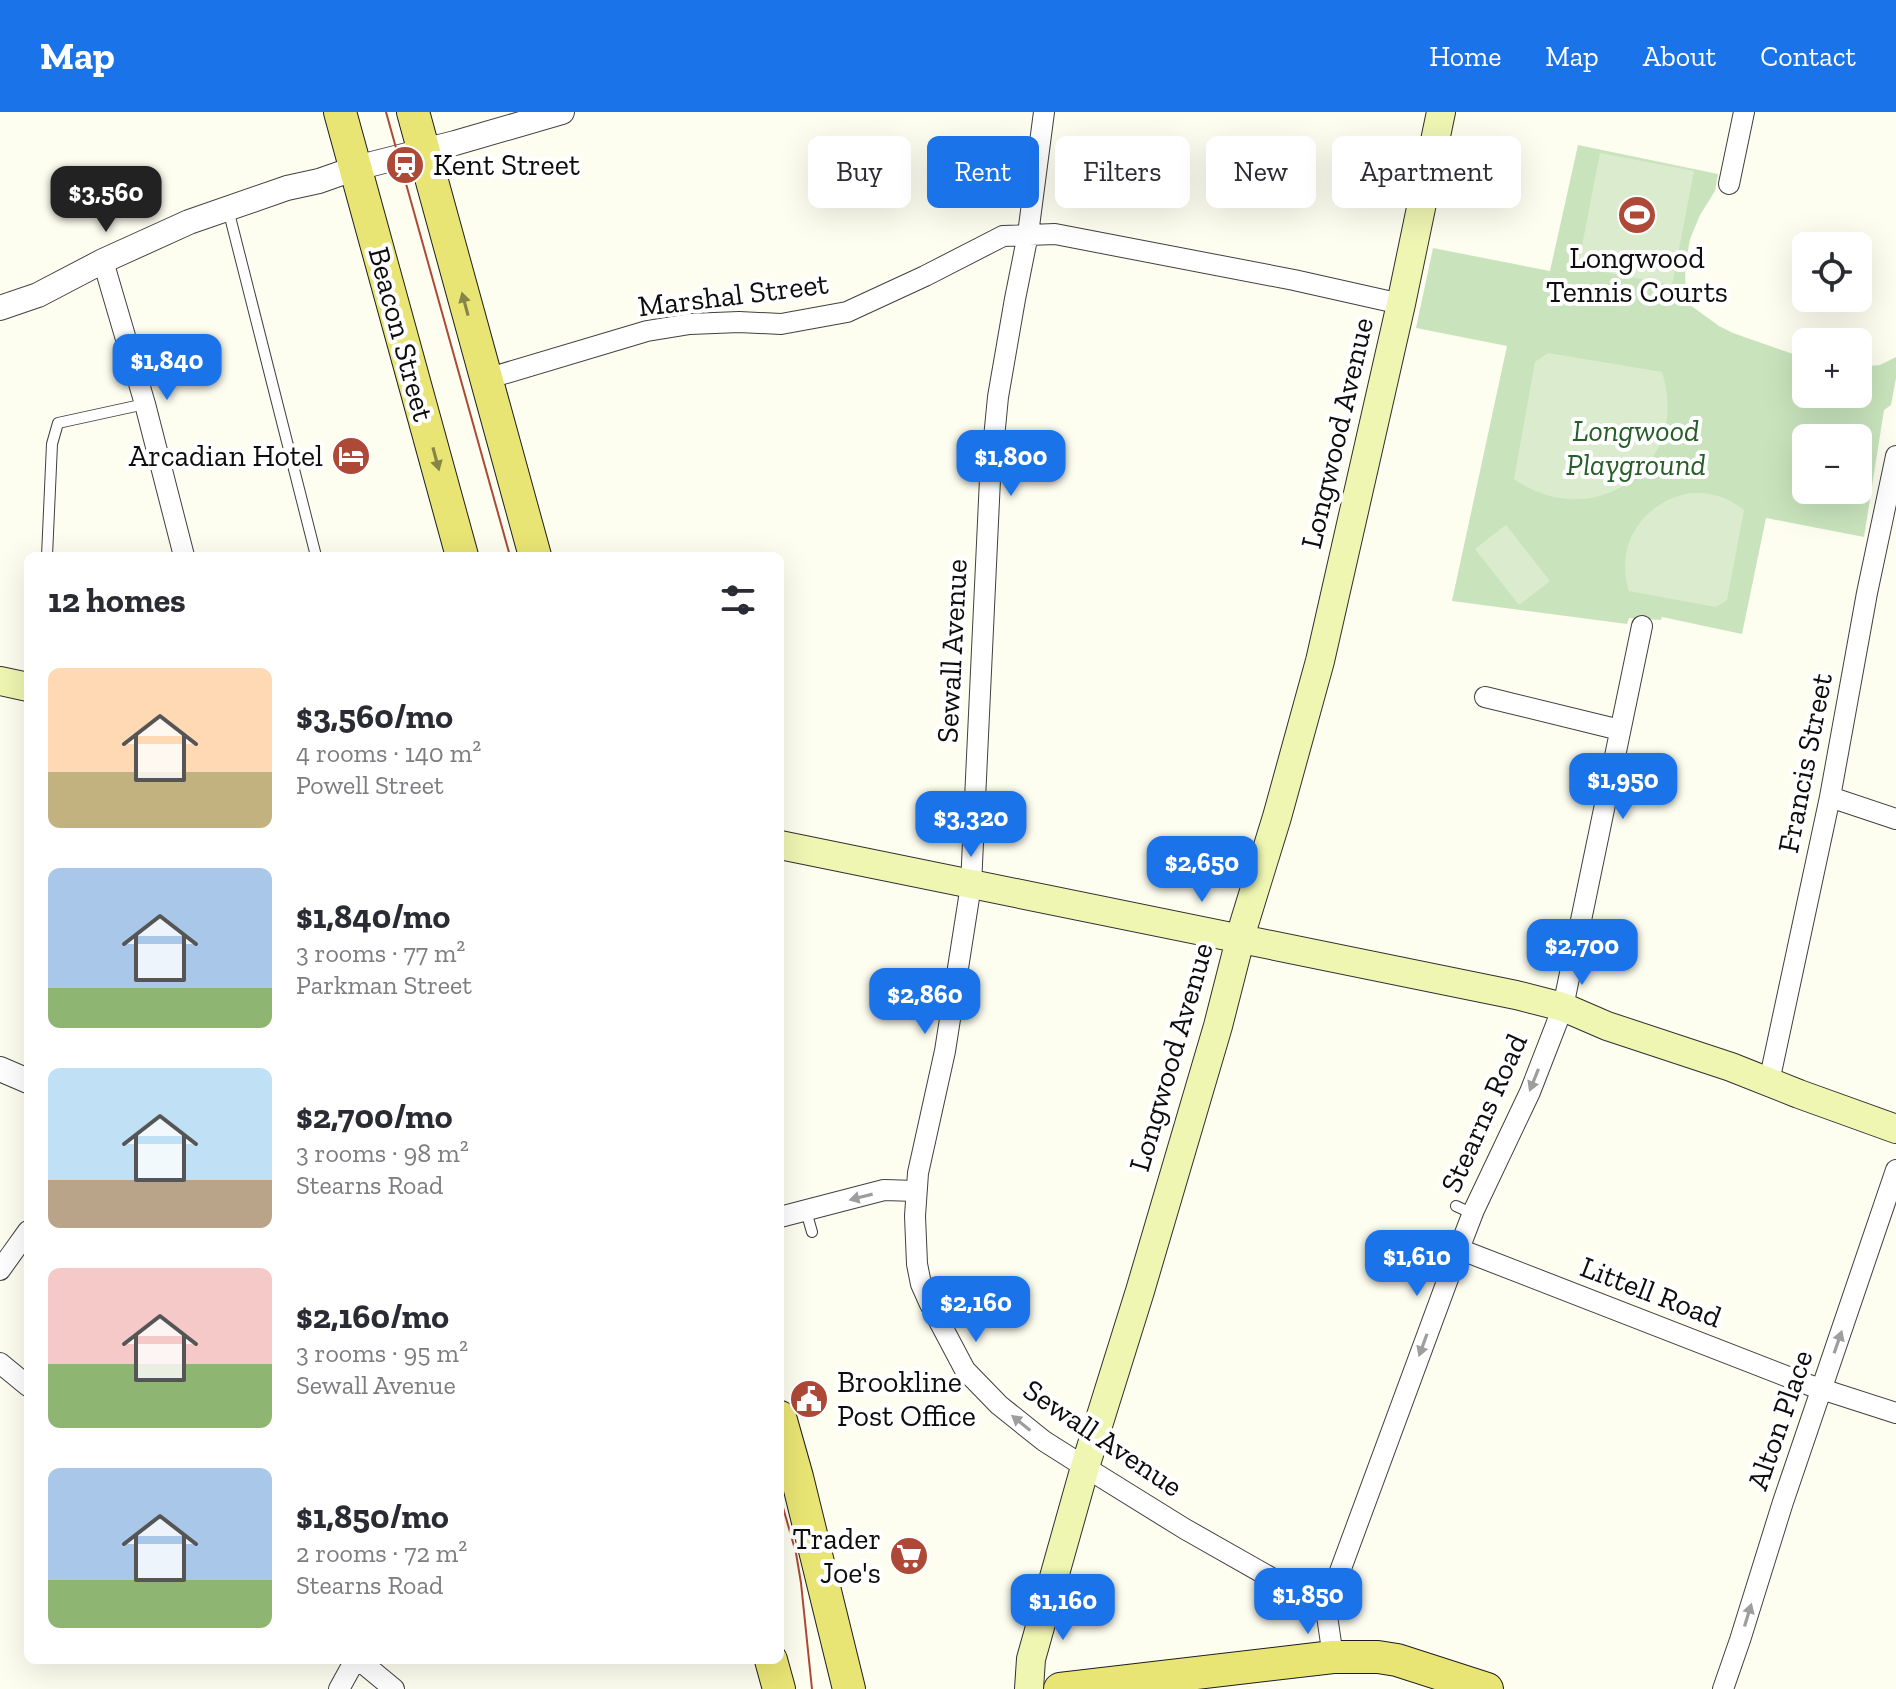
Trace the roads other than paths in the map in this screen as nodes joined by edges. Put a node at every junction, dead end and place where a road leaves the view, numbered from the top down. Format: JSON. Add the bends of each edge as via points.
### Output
{"nodes":[{"id":1,"x":340,"y":112,"type":"edge"},
{"id":2,"x":413,"y":112,"type":"edge"},
{"id":3,"x":562,"y":112,"type":"edge"},
{"id":4,"x":1044,"y":112,"type":"edge"},
{"id":5,"x":1441,"y":112,"type":"edge"},
{"id":6,"x":1744,"y":112,"type":"edge"},
{"id":7,"x":423,"y":150,"type":"junction"},
{"id":8,"x":356,"y":168,"type":"junction"},
{"id":9,"x":1729,"y":184,"type":"dead end"},
{"id":10,"x":228,"y":208,"type":"junction"},
{"id":11,"x":1028,"y":234,"type":"junction"},
{"id":12,"x":103,"y":261,"type":"junction"},
{"id":13,"x":1401,"y":304,"type":"junction"},
{"id":14,"x":0,"y":308,"type":"edge"},
{"id":15,"x":486,"y":379,"type":"junction"},
{"id":16,"x":145,"y":404,"type":"junction"},
{"id":17,"x":1896,"y":456,"type":"edge"},
{"id":18,"x":1888,"y":534,"type":"edge"},
{"id":19,"x":47,"y":552,"type":"edge"},
{"id":20,"x":183,"y":552,"type":"edge"},
{"id":21,"x":315,"y":552,"type":"edge"},
{"id":22,"x":461,"y":552,"type":"edge"},
{"id":23,"x":534,"y":552,"type":"edge"},
{"id":24,"x":1642,"y":626,"type":"dead end"},
{"id":25,"x":0,"y":681,"type":"edge"},
{"id":26,"x":24,"y":686,"type":"edge"},
{"id":27,"x":1485,"y":697,"type":"dead end"},
{"id":28,"x":1620,"y":730,"type":"junction"},
{"id":29,"x":1830,"y":797,"type":"junction"},
{"id":30,"x":1896,"y":819,"type":"edge"},
{"id":31,"x":784,"y":846,"type":"edge"},
{"id":32,"x":971,"y":885,"type":"junction"},
{"id":33,"x":1240,"y":938,"type":"junction"},
{"id":34,"x":1563,"y":1007,"type":"junction"},
{"id":35,"x":0,"y":1069,"type":"edge"},
{"id":36,"x":24,"y":1079,"type":"edge"},
{"id":37,"x":1769,"y":1082,"type":"junction"},
{"id":38,"x":1896,"y":1129,"type":"edge"},
{"id":39,"x":1896,"y":1170,"type":"edge"},
{"id":40,"x":916,"y":1191,"type":"junction"},
{"id":41,"x":806,"y":1211,"type":"junction"},
{"id":42,"x":784,"y":1216,"type":"edge"},
{"id":43,"x":812,"y":1232,"type":"dead end"},
{"id":44,"x":24,"y":1237,"type":"edge"},
{"id":45,"x":1459,"y":1249,"type":"junction"},
{"id":46,"x":0,"y":1270,"type":"edge"},
{"id":47,"x":0,"y":1363,"type":"edge"},
{"id":48,"x":24,"y":1383,"type":"edge"},
{"id":49,"x":1823,"y":1388,"type":"junction"},
{"id":50,"x":1896,"y":1413,"type":"edge"},
{"id":51,"x":784,"y":1447,"type":"edge"},
{"id":52,"x":1085,"y":1467,"type":"junction"},
{"id":53,"x":1326,"y":1609,"type":"junction"},
{"id":54,"x":1333,"y":1657,"type":"junction"},
{"id":55,"x":355,"y":1664,"type":"edge"},
{"id":56,"x":362,"y":1664,"type":"edge"},
{"id":57,"x":772,"y":1664,"type":"edge"},
{"id":58,"x":1168,"y":1683,"type":"edge"},
{"id":59,"x":339,"y":1689,"type":"edge"},
{"id":60,"x":394,"y":1689,"type":"edge"},
{"id":61,"x":779,"y":1689,"type":"edge"},
{"id":62,"x":849,"y":1689,"type":"edge"},
{"id":63,"x":1029,"y":1689,"type":"edge"},
{"id":64,"x":1060,"y":1689,"type":"edge"},
{"id":65,"x":1487,"y":1689,"type":"edge"},
{"id":66,"x":1723,"y":1689,"type":"edge"}],
"edges":[{"from":1,"to":8,"type":"main road","name":"Beacon Street"},
{"from":2,"to":7,"type":"main road"},
{"from":3,"to":7,"type":"street"},
{"from":4,"to":11,"type":"street","name":"Sewall Avenue"},
{"from":5,"to":13,"type":"main road","name":"Longwood Avenue"},
{"from":6,"to":9,"type":"street"},
{"from":7,"to":8,"type":"street"},
{"from":15,"to":7,"type":"main road","one_way":true},
{"from":8,"to":10,"type":"street"},
{"from":8,"to":22,"type":"main road","name":"Beacon Street","one_way":true},
{"from":10,"to":12,"type":"street"},
{"from":10,"to":21,"type":"lane"},
{"from":11,"to":13,"type":"street","name":"Marshal Street","via":[[1055,234]]},
{"from":11,"to":15,"type":"street","name":"Marshal Street","via":[[1003,236],[847,312],[781,324],[690,324],[647,331]]},
{"from":11,"to":32,"type":"street","name":"Sewall Avenue","via":[[998,397],[990,479]]},
{"from":12,"to":14,"type":"street"},
{"from":12,"to":16,"type":"street"},
{"from":13,"to":33,"type":"main road","name":"Longwood Avenue","via":[[1320,661]]},
{"from":15,"to":23,"type":"main road"},
{"from":16,"to":19,"type":"lane","via":[[58,423],[52,444]]},
{"from":16,"to":20,"type":"street"},
{"from":17,"to":18,"type":"street","name":"Francis Street"},
{"from":18,"to":29,"type":"street","name":"Francis Street","via":[[1867,593]]},
{"from":24,"to":28,"type":"street","name":"Stearns Road"},
{"from":25,"to":26,"type":"main road"},
{"from":27,"to":28,"type":"street"},
{"from":28,"to":34,"type":"street","name":"Stearns Road"},
{"from":29,"to":30,"type":"street"},
{"from":29,"to":37,"type":"street","name":"Francis Street"},
{"from":31,"to":32,"type":"main road"},
{"from":32,"to":33,"type":"main road"},
{"from":32,"to":40,"type":"street","name":"Sewall Avenue"},
{"from":33,"to":34,"type":"main road"},
{"from":33,"to":52,"type":"main road","name":"Longwood Avenue"},
{"from":34,"to":37,"type":"main road"},
{"from":34,"to":45,"type":"street","name":"Stearns Road","one_way":true,"via":[[1530,1092],[1464,1210]]},
{"from":35,"to":36,"type":"street"},
{"from":37,"to":38,"type":"main road"},
{"from":49,"to":39,"type":"street","name":"Alton Place","one_way":true},
{"from":40,"to":41,"type":"street","one_way":true,"via":[[884,1190]]},
{"from":52,"to":40,"type":"street","name":"Sewall Avenue","one_way":true,"via":[[999,1405],[965,1370],[921,1284]]},
{"from":41,"to":42,"type":"street"},
{"from":41,"to":43,"type":"lane"},
{"from":44,"to":46,"type":"street"},
{"from":45,"to":49,"type":"street","name":"Littell Road"},
{"from":45,"to":53,"type":"street","name":"Stearns Road","one_way":true},
{"from":47,"to":48,"type":"street"},
{"from":49,"to":50,"type":"street","name":"Littell Road"},
{"from":66,"to":49,"type":"street","name":"Alton Place","one_way":true},
{"from":51,"to":62,"type":"main road"},
{"from":52,"to":53,"type":"street","name":"Sewall Avenue"},
{"from":52,"to":63,"type":"main road","name":"Longwood Avenue","via":[[1031,1659]]},
{"from":53,"to":54,"type":"street","name":"Stearns Road"},
{"from":54,"to":58,"type":"main road"},
{"from":54,"to":65,"type":"main road","via":[[1397,1660]]},
{"from":55,"to":59,"type":"street"},
{"from":56,"to":60,"type":"street"},
{"from":57,"to":61,"type":"main road"},
{"from":58,"to":64,"type":"main road"}]}
